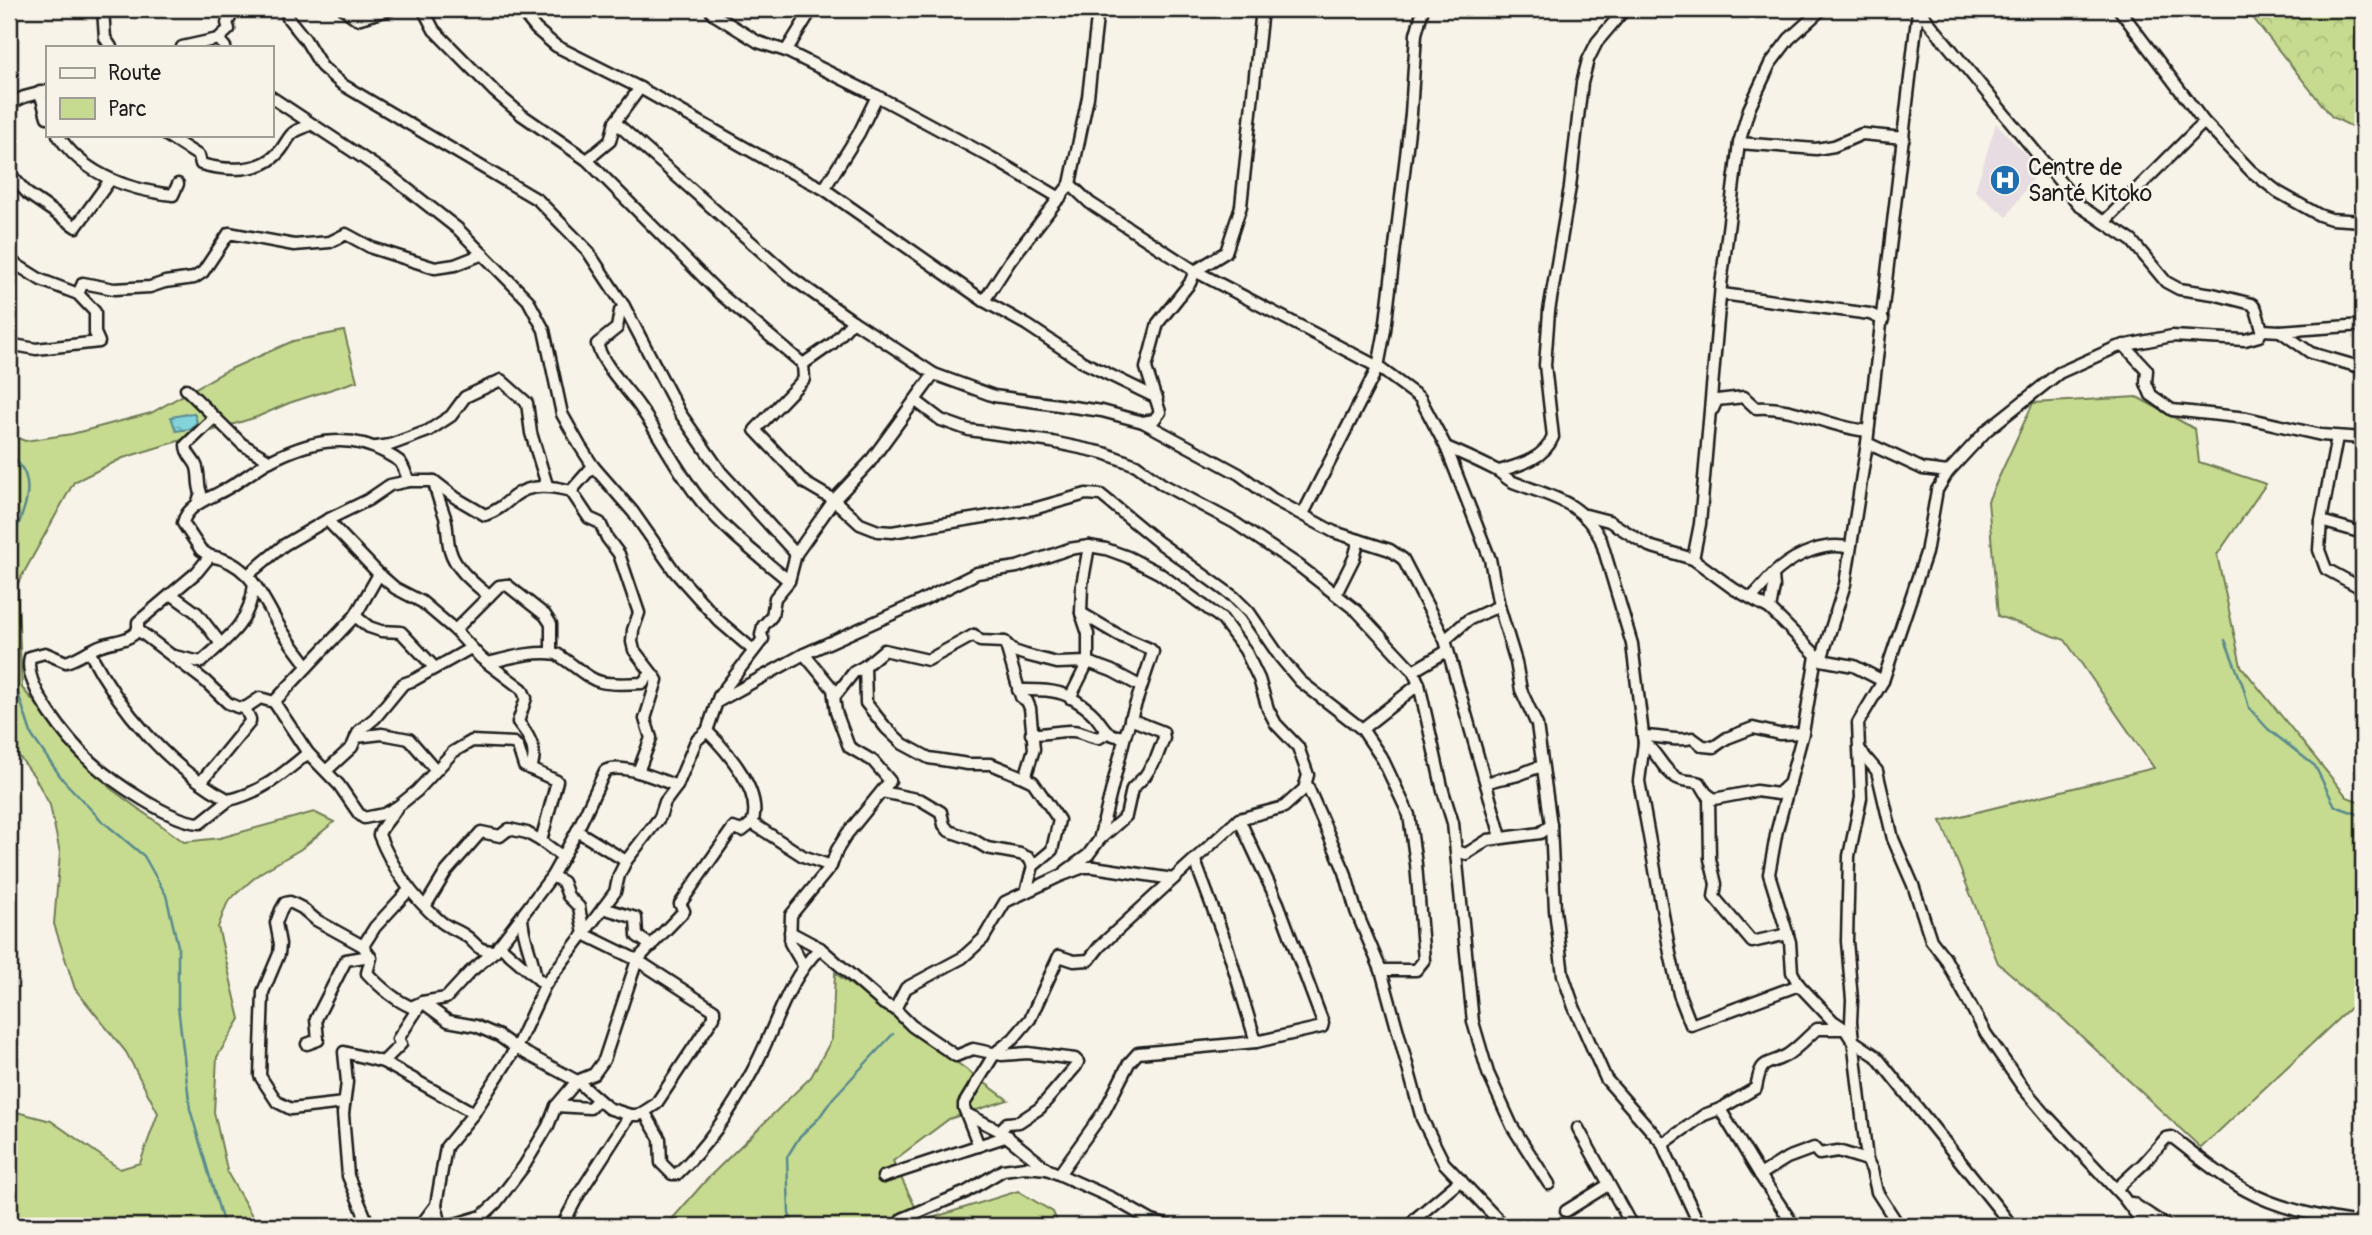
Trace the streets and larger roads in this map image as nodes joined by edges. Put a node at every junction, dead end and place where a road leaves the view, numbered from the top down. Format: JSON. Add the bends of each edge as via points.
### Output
{"nodes":[{"id":1,"x":76,"y":9,"type":"edge"},
{"id":2,"x":86,"y":9,"type":"edge"},
{"id":3,"x":103,"y":9,"type":"edge"},
{"id":4,"x":235,"y":9,"type":"edge"},
{"id":5,"x":286,"y":9,"type":"edge"},
{"id":6,"x":344,"y":9,"type":"edge"},
{"id":7,"x":392,"y":9,"type":"edge"},
{"id":8,"x":423,"y":9,"type":"edge"},
{"id":9,"x":520,"y":9,"type":"edge"},
{"id":10,"x":710,"y":9,"type":"edge"},
{"id":11,"x":812,"y":9,"type":"edge"},
{"id":12,"x":1098,"y":9,"type":"edge"},
{"id":13,"x":1262,"y":9,"type":"edge"},
{"id":14,"x":1423,"y":9,"type":"edge"},
{"id":15,"x":1625,"y":9,"type":"edge"},
{"id":16,"x":1822,"y":9,"type":"edge"},
{"id":17,"x":1918,"y":9,"type":"edge"},
{"id":18,"x":2119,"y":9,"type":"edge"},
{"id":19,"x":222,"y":43,"type":"edge"},
{"id":20,"x":110,"y":46,"type":"edge"},
{"id":21,"x":192,"y":46,"type":"edge"},
{"id":22,"x":786,"y":51,"type":"junction"},
{"id":23,"x":640,"y":88,"type":"junction"},
{"id":24,"x":44,"y":92,"type":"edge"},
{"id":25,"x":877,"y":96,"type":"junction"},
{"id":26,"x":273,"y":98,"type":"edge"},
{"id":27,"x":9,"y":104,"type":"edge"},
{"id":28,"x":615,"y":122,"type":"junction"},
{"id":29,"x":2204,"y":122,"type":"junction"},
{"id":30,"x":311,"y":124,"type":"junction"},
{"id":31,"x":59,"y":136,"type":"edge"},
{"id":32,"x":168,"y":136,"type":"edge"},
{"id":33,"x":1903,"y":138,"type":"junction"},
{"id":34,"x":1739,"y":143,"type":"junction"},
{"id":35,"x":587,"y":160,"type":"junction"},
{"id":36,"x":9,"y":173,"type":"edge"},
{"id":37,"x":110,"y":180,"type":"junction"},
{"id":38,"x":178,"y":184,"type":"dead end"},
{"id":39,"x":1070,"y":184,"type":"junction"},
{"id":40,"x":824,"y":189,"type":"junction"},
{"id":41,"x":1059,"y":198,"type":"junction"},
{"id":42,"x":2363,"y":221,"type":"edge"},
{"id":43,"x":2104,"y":222,"type":"junction"},
{"id":44,"x":483,"y":254,"type":"junction"},
{"id":45,"x":9,"y":260,"type":"edge"},
{"id":46,"x":1195,"y":271,"type":"junction"},
{"id":47,"x":78,"y":294,"type":"junction"},
{"id":48,"x":1722,"y":294,"type":"junction"},
{"id":49,"x":984,"y":301,"type":"junction"},
{"id":50,"x":624,"y":306,"type":"junction"},
{"id":51,"x":1883,"y":320,"type":"junction"},
{"id":52,"x":853,"y":321,"type":"junction"},
{"id":53,"x":2363,"y":325,"type":"edge"},
{"id":54,"x":2262,"y":330,"type":"junction"},
{"id":55,"x":2280,"y":331,"type":"junction"},
{"id":56,"x":9,"y":344,"type":"edge"},
{"id":57,"x":2124,"y":345,"type":"junction"},
{"id":58,"x":803,"y":365,"type":"junction"},
{"id":59,"x":1378,"y":368,"type":"junction"},
{"id":60,"x":2363,"y":368,"type":"edge"},
{"id":61,"x":934,"y":374,"type":"junction"},
{"id":62,"x":186,"y":389,"type":"dead end"},
{"id":63,"x":1157,"y":398,"type":"junction"},
{"id":64,"x":916,"y":401,"type":"junction"},
{"id":65,"x":1710,"y":416,"type":"junction"},
{"id":66,"x":214,"y":418,"type":"junction"},
{"id":67,"x":1143,"y":422,"type":"junction"},
{"id":68,"x":1868,"y":431,"type":"junction"},
{"id":69,"x":2337,"y":437,"type":"junction"},
{"id":70,"x":2363,"y":438,"type":"edge"},
{"id":71,"x":1867,"y":443,"type":"junction"},
{"id":72,"x":376,"y":447,"type":"junction"},
{"id":73,"x":1446,"y":447,"type":"junction"},
{"id":74,"x":270,"y":461,"type":"junction"},
{"id":75,"x":593,"y":466,"type":"junction"},
{"id":76,"x":1499,"y":471,"type":"junction"},
{"id":77,"x":1948,"y":472,"type":"junction"},
{"id":78,"x":409,"y":481,"type":"junction"},
{"id":79,"x":434,"y":481,"type":"junction"},
{"id":80,"x":547,"y":485,"type":"junction"},
{"id":81,"x":572,"y":491,"type":"junction"},
{"id":82,"x":834,"y":500,"type":"junction"},
{"id":83,"x":197,"y":504,"type":"junction"},
{"id":84,"x":1303,"y":514,"type":"junction"},
{"id":85,"x":1585,"y":515,"type":"junction"},
{"id":86,"x":327,"y":520,"type":"junction"},
{"id":87,"x":1609,"y":521,"type":"junction"},
{"id":88,"x":2321,"y":521,"type":"junction"},
{"id":89,"x":2363,"y":533,"type":"edge"},
{"id":90,"x":1359,"y":540,"type":"junction"},
{"id":91,"x":1601,"y":540,"type":"junction"},
{"id":92,"x":1088,"y":546,"type":"junction"},
{"id":93,"x":1850,"y":548,"type":"junction"},
{"id":94,"x":796,"y":554,"type":"junction"},
{"id":95,"x":211,"y":556,"type":"junction"},
{"id":96,"x":1693,"y":559,"type":"junction"},
{"id":97,"x":379,"y":574,"type":"junction"},
{"id":98,"x":1773,"y":576,"type":"junction"},
{"id":99,"x":251,"y":579,"type":"junction"},
{"id":100,"x":789,"y":581,"type":"junction"},
{"id":101,"x":2363,"y":589,"type":"edge"},
{"id":102,"x":171,"y":594,"type":"junction"},
{"id":103,"x":1336,"y":594,"type":"junction"},
{"id":104,"x":489,"y":596,"type":"junction"},
{"id":105,"x":1752,"y":597,"type":"junction"},
{"id":106,"x":1499,"y":606,"type":"junction"},
{"id":107,"x":1770,"y":609,"type":"junction"},
{"id":108,"x":1081,"y":613,"type":"junction"},
{"id":109,"x":355,"y":616,"type":"junction"},
{"id":110,"x":455,"y":630,"type":"junction"},
{"id":111,"x":138,"y":631,"type":"junction"},
{"id":112,"x":1445,"y":640,"type":"junction"},
{"id":113,"x":1004,"y":642,"type":"junction"},
{"id":114,"x":221,"y":644,"type":"junction"},
{"id":115,"x":471,"y":648,"type":"junction"},
{"id":116,"x":753,"y":650,"type":"junction"},
{"id":117,"x":89,"y":651,"type":"junction"},
{"id":118,"x":1447,"y":651,"type":"junction"},
{"id":119,"x":551,"y":653,"type":"junction"},
{"id":120,"x":168,"y":654,"type":"junction"},
{"id":121,"x":804,"y":654,"type":"junction"},
{"id":122,"x":1819,"y":658,"type":"junction"},
{"id":123,"x":1088,"y":662,"type":"junction"},
{"id":124,"x":488,"y":663,"type":"junction"},
{"id":125,"x":307,"y":665,"type":"junction"},
{"id":126,"x":865,"y":666,"type":"junction"},
{"id":127,"x":434,"y":667,"type":"junction"},
{"id":128,"x":1413,"y":671,"type":"junction"},
{"id":129,"x":651,"y":674,"type":"junction"},
{"id":130,"x":1883,"y":681,"type":"junction"},
{"id":131,"x":1419,"y":684,"type":"junction"},
{"id":132,"x":1140,"y":686,"type":"junction"},
{"id":133,"x":1018,"y":690,"type":"junction"},
{"id":134,"x":835,"y":696,"type":"junction"},
{"id":135,"x":1070,"y":698,"type":"junction"},
{"id":136,"x":274,"y":702,"type":"junction"},
{"id":137,"x":717,"y":702,"type":"junction"},
{"id":138,"x":245,"y":708,"type":"junction"},
{"id":139,"x":1130,"y":719,"type":"junction"},
{"id":140,"x":1858,"y":723,"type":"junction"},
{"id":141,"x":1362,"y":729,"type":"junction"},
{"id":142,"x":707,"y":731,"type":"junction"},
{"id":143,"x":1107,"y":733,"type":"junction"},
{"id":144,"x":1803,"y":733,"type":"junction"},
{"id":145,"x":1031,"y":734,"type":"junction"},
{"id":146,"x":1125,"y":736,"type":"junction"},
{"id":147,"x":356,"y":737,"type":"junction"},
{"id":148,"x":1644,"y":739,"type":"junction"},
{"id":149,"x":308,"y":753,"type":"junction"},
{"id":150,"x":1541,"y":767,"type":"junction"},
{"id":151,"x":436,"y":769,"type":"junction"},
{"id":152,"x":530,"y":769,"type":"junction"},
{"id":153,"x":327,"y":770,"type":"junction"},
{"id":154,"x":638,"y":772,"type":"junction"},
{"id":155,"x":1025,"y":778,"type":"junction"},
{"id":156,"x":201,"y":782,"type":"junction"},
{"id":157,"x":1306,"y":783,"type":"junction"},
{"id":158,"x":1790,"y":783,"type":"junction"},
{"id":159,"x":1486,"y":784,"type":"junction"},
{"id":160,"x":677,"y":786,"type":"junction"},
{"id":161,"x":882,"y":792,"type":"junction"},
{"id":162,"x":1709,"y":797,"type":"junction"},
{"id":163,"x":229,"y":800,"type":"junction"},
{"id":164,"x":397,"y":807,"type":"junction"},
{"id":165,"x":1239,"y":819,"type":"junction"},
{"id":166,"x":752,"y":823,"type":"junction"},
{"id":167,"x":1550,"y":825,"type":"junction"},
{"id":168,"x":577,"y":831,"type":"junction"},
{"id":169,"x":1501,"y":836,"type":"junction"},
{"id":170,"x":1100,"y":840,"type":"junction"},
{"id":171,"x":541,"y":841,"type":"junction"},
{"id":172,"x":1457,"y":851,"type":"junction"},
{"id":173,"x":563,"y":857,"type":"junction"},
{"id":174,"x":626,"y":861,"type":"junction"},
{"id":175,"x":1195,"y":861,"type":"junction"},
{"id":176,"x":831,"y":866,"type":"junction"},
{"id":177,"x":1033,"y":866,"type":"junction"},
{"id":178,"x":552,"y":876,"type":"junction"},
{"id":179,"x":1060,"y":876,"type":"junction"},
{"id":180,"x":1173,"y":878,"type":"junction"},
{"id":181,"x":409,"y":890,"type":"junction"},
{"id":182,"x":1026,"y":892,"type":"junction"},
{"id":183,"x":426,"y":905,"type":"junction"},
{"id":184,"x":603,"y":908,"type":"junction"},
{"id":185,"x":522,"y":915,"type":"junction"},
{"id":186,"x":790,"y":932,"type":"junction"},
{"id":187,"x":584,"y":934,"type":"junction"},
{"id":188,"x":1788,"y":934,"type":"junction"},
{"id":189,"x":363,"y":946,"type":"junction"},
{"id":190,"x":652,"y":946,"type":"junction"},
{"id":191,"x":820,"y":947,"type":"junction"},
{"id":192,"x":497,"y":948,"type":"junction"},
{"id":193,"x":370,"y":956,"type":"junction"},
{"id":194,"x":637,"y":960,"type":"junction"},
{"id":195,"x":803,"y":965,"type":"junction"},
{"id":196,"x":1381,"y":970,"type":"junction"},
{"id":197,"x":534,"y":974,"type":"junction"},
{"id":198,"x":545,"y":985,"type":"junction"},
{"id":199,"x":1800,"y":985,"type":"junction"},
{"id":200,"x":422,"y":1002,"type":"junction"},
{"id":201,"x":895,"y":1009,"type":"junction"},
{"id":202,"x":1845,"y":1029,"type":"junction"},
{"id":203,"x":1852,"y":1040,"type":"junction"},
{"id":204,"x":1256,"y":1042,"type":"junction"},
{"id":205,"x":307,"y":1044,"type":"dead end"},
{"id":206,"x":516,"y":1048,"type":"junction"},
{"id":207,"x":995,"y":1053,"type":"junction"},
{"id":208,"x":383,"y":1062,"type":"junction"},
{"id":209,"x":577,"y":1082,"type":"junction"},
{"id":210,"x":344,"y":1103,"type":"junction"},
{"id":211,"x":594,"y":1104,"type":"junction"},
{"id":212,"x":556,"y":1106,"type":"junction"},
{"id":213,"x":1720,"y":1108,"type":"junction"},
{"id":214,"x":474,"y":1113,"type":"junction"},
{"id":215,"x":645,"y":1113,"type":"junction"},
{"id":216,"x":967,"y":1114,"type":"junction"},
{"id":217,"x":630,"y":1115,"type":"junction"},
{"id":218,"x":1578,"y":1128,"type":"dead end"},
{"id":219,"x":1004,"y":1133,"type":"junction"},
{"id":220,"x":1663,"y":1144,"type":"junction"},
{"id":221,"x":979,"y":1146,"type":"junction"},
{"id":222,"x":1867,"y":1160,"type":"junction"},
{"id":223,"x":1047,"y":1169,"type":"junction"},
{"id":224,"x":1060,"y":1173,"type":"junction"},
{"id":225,"x":1760,"y":1175,"type":"junction"},
{"id":226,"x":883,"y":1177,"type":"dead end"},
{"id":227,"x":1461,"y":1180,"type":"junction"},
{"id":228,"x":1549,"y":1184,"type":"dead end"},
{"id":229,"x":1608,"y":1185,"type":"junction"},
{"id":230,"x":2120,"y":1193,"type":"junction"},
{"id":231,"x":436,"y":1205,"type":"junction"},
{"id":232,"x":1566,"y":1211,"type":"dead end"},
{"id":233,"x":902,"y":1219,"type":"dead end"},
{"id":234,"x":2363,"y":1223,"type":"edge"},
{"id":235,"x":369,"y":1226,"type":"edge"},
{"id":236,"x":420,"y":1226,"type":"edge"},
{"id":237,"x":441,"y":1226,"type":"edge"},
{"id":238,"x":448,"y":1226,"type":"edge"},
{"id":239,"x":562,"y":1226,"type":"edge"},
{"id":240,"x":1169,"y":1226,"type":"edge"},
{"id":241,"x":1411,"y":1226,"type":"edge"},
{"id":242,"x":1504,"y":1226,"type":"edge"},
{"id":243,"x":1632,"y":1226,"type":"edge"},
{"id":244,"x":1700,"y":1226,"type":"edge"},
{"id":245,"x":1794,"y":1226,"type":"edge"},
{"id":246,"x":1899,"y":1226,"type":"edge"},
{"id":247,"x":2012,"y":1226,"type":"edge"},
{"id":248,"x":2145,"y":1226,"type":"edge"},
{"id":249,"x":2167,"y":1226,"type":"edge"}],
"edges":[{"from":1,"to":2,"type":"street"},
{"from":3,"to":20,"type":"street","via":[[105,38]]},
{"from":4,"to":19,"type":"street"},
{"from":5,"to":50,"type":"street","via":[[288,19],[322,67],[343,85],[538,200],[587,250]]},
{"from":6,"to":7,"type":"street","via":[[357,19]]},
{"from":8,"to":35,"type":"street","via":[[435,30],[494,91]]},
{"from":9,"to":23,"type":"street","via":[[556,46]]},
{"from":10,"to":22,"type":"street","via":[[758,42]]},
{"from":11,"to":22,"type":"street"},
{"from":12,"to":39,"type":"street","via":[[1088,97]]},
{"from":13,"to":46,"type":"street","via":[[1241,206],[1226,251]]},
{"from":14,"to":59,"type":"street","via":[[1416,34],[1411,114]]},
{"from":15,"to":76,"type":"street","via":[[1597,42],[1582,83],[1549,312],[1545,365],[1553,437],[1543,453]]},
{"from":16,"to":34,"type":"street","via":[[1807,19],[1770,64]]},
{"from":17,"to":33,"type":"street"},
{"from":17,"to":43,"type":"street","via":[[2059,182],[2080,206]]},
{"from":18,"to":29,"type":"street"},
{"from":19,"to":21,"type":"street"},
{"from":22,"to":25,"type":"street"},
{"from":23,"to":28,"type":"street"},
{"from":23,"to":40,"type":"street"},
{"from":24,"to":27,"type":"street"},
{"from":25,"to":40,"type":"street"},
{"from":25,"to":41,"type":"street"},
{"from":26,"to":30,"type":"street"},
{"from":28,"to":35,"type":"street","via":[[610,141]]},
{"from":28,"to":52,"type":"street","via":[[793,279]]},
{"from":29,"to":42,"type":"street","via":[[2278,192],[2319,215]]},
{"from":29,"to":43,"type":"street"},
{"from":30,"to":32,"type":"street","via":[[292,133],[270,160],[247,168],[201,164],[199,156]]},
{"from":30,"to":44,"type":"street","via":[[391,177]]},
{"from":31,"to":37,"type":"street","via":[[72,153]]},
{"from":33,"to":34,"type":"street","via":[[1862,134],[1816,149]]},
{"from":33,"to":51,"type":"street"},
{"from":34,"to":48,"type":"street"},
{"from":35,"to":58,"type":"street","via":[[719,293]]},
{"from":36,"to":37,"type":"street","via":[[29,194],[76,226]]},
{"from":37,"to":38,"type":"street","via":[[173,195]]},
{"from":39,"to":41,"type":"street"},
{"from":39,"to":46,"type":"street","via":[[1090,203]]},
{"from":40,"to":49,"type":"street"},
{"from":41,"to":49,"type":"street"},
{"from":43,"to":54,"type":"street","via":[[2132,242],[2166,282],[2179,289],[2252,304]]},
{"from":44,"to":47,"type":"street","via":[[435,268],[372,248],[346,234],[330,242],[294,245],[229,233],[194,278],[114,289],[83,283]]},
{"from":44,"to":75,"type":"street","via":[[528,300],[544,330],[562,414]]},
{"from":45,"to":47,"type":"street","via":[[41,280]]},
{"from":46,"to":59,"type":"street"},
{"from":46,"to":63,"type":"street","via":[[1158,323],[1150,346],[1146,368]]},
{"from":47,"to":56,"type":"street","via":[[95,312],[99,342],[36,349]]},
{"from":48,"to":51,"type":"street","via":[[1870,314]]},
{"from":48,"to":65,"type":"street"},
{"from":49,"to":63,"type":"street","via":[[1083,362]]},
{"from":50,"to":94,"type":"street","via":[[680,413],[720,472]]},
{"from":50,"to":100,"type":"street","via":[[617,328],[597,344],[601,356],[701,500]]},
{"from":51,"to":68,"type":"street"},
{"from":52,"to":58,"type":"street"},
{"from":52,"to":61,"type":"street"},
{"from":53,"to":55,"type":"street"},
{"from":54,"to":55,"type":"street"},
{"from":54,"to":57,"type":"street","via":[[2259,336],[2245,340],[2172,336]]},
{"from":55,"to":60,"type":"street","via":[[2311,353]]},
{"from":57,"to":69,"type":"street","via":[[2147,370],[2151,396],[2166,408],[2248,418]]},
{"from":57,"to":77,"type":"street","via":[[2059,373],[1987,430]]},
{"from":58,"to":82,"type":"street","via":[[804,379],[755,430],[805,483]]},
{"from":59,"to":73,"type":"street","via":[[1420,398]]},
{"from":59,"to":84,"type":"street"},
{"from":61,"to":64,"type":"street"},
{"from":61,"to":67,"type":"street","via":[[994,396],[1102,411]]},
{"from":62,"to":66,"type":"street"},
{"from":63,"to":67,"type":"street","via":[[1160,412],[1154,420]]},
{"from":64,"to":82,"type":"street"},
{"from":64,"to":103,"type":"street","via":[[941,420],[969,430],[1104,453],[1136,465],[1235,523]]},
{"from":65,"to":68,"type":"street","via":[[1717,400],[1744,397],[1756,408],[1775,407]]},
{"from":65,"to":96,"type":"street"},
{"from":66,"to":74,"type":"street","via":[[251,451]]},
{"from":66,"to":83,"type":"street","via":[[186,445],[197,467],[201,493]]},
{"from":67,"to":84,"type":"street"},
{"from":68,"to":71,"type":"street"},
{"from":69,"to":70,"type":"street"},
{"from":69,"to":88,"type":"street"},
{"from":71,"to":77,"type":"street","via":[[1923,469]]},
{"from":71,"to":93,"type":"street"},
{"from":72,"to":74,"type":"street","via":[[339,439]]},
{"from":72,"to":78,"type":"street","via":[[400,462]]},
{"from":72,"to":80,"type":"street","via":[[428,430],[452,415],[465,397],[501,380],[527,403]]},
{"from":73,"to":76,"type":"street"},
{"from":73,"to":106,"type":"street","via":[[1490,559]]},
{"from":74,"to":83,"type":"street"},
{"from":75,"to":81,"type":"street"},
{"from":75,"to":116,"type":"street","via":[[675,572],[719,621]]},
{"from":76,"to":85,"type":"street","via":[[1512,482],[1542,490]]},
{"from":77,"to":130,"type":"street","via":[[1937,490],[1926,553]]},
{"from":78,"to":79,"type":"street"},
{"from":78,"to":86,"type":"street","via":[[390,485]]},
{"from":79,"to":80,"type":"street","via":[[485,515],[514,495]]},
{"from":79,"to":104,"type":"street","via":[[453,558]]},
{"from":80,"to":81,"type":"street"},
{"from":81,"to":129,"type":"street","via":[[619,554],[639,612],[633,630],[634,650]]},
{"from":82,"to":94,"type":"street"},
{"from":82,"to":141,"type":"street","via":[[860,524],[892,532],[1033,509],[1086,494],[1101,495],[1234,597],[1300,681]]},
{"from":83,"to":95,"type":"street","via":[[183,523],[201,550]]},
{"from":84,"to":90,"type":"street"},
{"from":85,"to":87,"type":"street"},
{"from":85,"to":91,"type":"street"},
{"from":86,"to":97,"type":"street"},
{"from":86,"to":99,"type":"street","via":[[284,545]]},
{"from":87,"to":91,"type":"street"},
{"from":87,"to":96,"type":"street","via":[[1649,546]]},
{"from":88,"to":89,"type":"street"},
{"from":88,"to":101,"type":"street","via":[[2319,550],[2326,569]]},
{"from":90,"to":103,"type":"street"},
{"from":90,"to":112,"type":"street","via":[[1403,559]]},
{"from":91,"to":148,"type":"street","via":[[1632,644]]},
{"from":92,"to":108,"type":"street"},
{"from":92,"to":121,"type":"street","via":[[1017,567],[977,573]]},
{"from":92,"to":157,"type":"street","via":[[1128,557],[1159,573],[1222,619],[1245,650],[1276,724],[1298,747],[1308,775]]},
{"from":93,"to":98,"type":"street","via":[[1836,545],[1802,555]]},
{"from":93,"to":122,"type":"street","via":[[1845,584]]},
{"from":94,"to":100,"type":"street"},
{"from":95,"to":99,"type":"street","via":[[222,558]]},
{"from":95,"to":102,"type":"street"},
{"from":96,"to":105,"type":"street"},
{"from":97,"to":109,"type":"street"},
{"from":97,"to":110,"type":"street"},
{"from":98,"to":105,"type":"street"},
{"from":98,"to":107,"type":"street"},
{"from":99,"to":114,"type":"street","via":[[246,619]]},
{"from":99,"to":125,"type":"street"},
{"from":100,"to":116,"type":"street","via":[[775,598],[763,639]]},
{"from":102,"to":111,"type":"street","via":[[140,620]]},
{"from":102,"to":114,"type":"street","via":[[197,613]]},
{"from":103,"to":128,"type":"street"},
{"from":104,"to":110,"type":"street"},
{"from":104,"to":119,"type":"street","via":[[499,586],[508,585],[538,608],[551,624]]},
{"from":105,"to":107,"type":"street"},
{"from":106,"to":112,"type":"street","via":[[1468,620]]},
{"from":106,"to":150,"type":"street","via":[[1521,690],[1537,725]]},
{"from":107,"to":122,"type":"street"},
{"from":108,"to":123,"type":"street","via":[[1088,634]]},
{"from":108,"to":132,"type":"street","via":[[1152,650]]},
{"from":109,"to":125,"type":"street"},
{"from":109,"to":127,"type":"street","via":[[369,627],[401,632]]},
{"from":110,"to":115,"type":"street"},
{"from":111,"to":117,"type":"street"},
{"from":111,"to":120,"type":"street"},
{"from":112,"to":118,"type":"street"},
{"from":113,"to":123,"type":"street","via":[[1026,655],[1057,663]]},
{"from":113,"to":126,"type":"street","via":[[980,641],[974,635],[928,660],[884,650]]},
{"from":113,"to":133,"type":"street"},
{"from":114,"to":120,"type":"street","via":[[201,662]]},
{"from":115,"to":124,"type":"street"},
{"from":115,"to":127,"type":"street"},
{"from":116,"to":137,"type":"street"},
{"from":117,"to":156,"type":"street","via":[[130,716]]},
{"from":117,"to":163,"type":"street","via":[[66,662],[37,654],[30,657],[28,668],[54,719],[90,761],[162,811],[191,823],[206,820]]},
{"from":118,"to":128,"type":"street"},
{"from":118,"to":159,"type":"street"},
{"from":119,"to":124,"type":"street"},
{"from":119,"to":129,"type":"street","via":[[600,683],[642,683]]},
{"from":120,"to":138,"type":"street","via":[[223,699]]},
{"from":121,"to":134,"type":"street"},
{"from":121,"to":137,"type":"street"},
{"from":122,"to":130,"type":"street","via":[[1854,666]]},
{"from":122,"to":144,"type":"street"},
{"from":123,"to":132,"type":"street"},
{"from":123,"to":135,"type":"street"},
{"from":124,"to":152,"type":"street","via":[[522,689],[526,698],[518,722],[532,744]]},
{"from":125,"to":136,"type":"street"},
{"from":126,"to":134,"type":"street","via":[[854,672]]},
{"from":126,"to":155,"type":"street","via":[[866,703],[910,749],[929,758],[991,764]]},
{"from":127,"to":147,"type":"street","via":[[403,684]]},
{"from":128,"to":131,"type":"street"},
{"from":129,"to":154,"type":"street","via":[[657,682],[645,719],[651,738]]},
{"from":130,"to":140,"type":"street"},
{"from":131,"to":141,"type":"street"},
{"from":131,"to":172,"type":"street"},
{"from":132,"to":139,"type":"street"},
{"from":133,"to":135,"type":"street","via":[[1050,691]]},
{"from":133,"to":145,"type":"street","via":[[1030,708]]},
{"from":134,"to":161,"type":"street","via":[[849,747],[873,761],[889,780]]},
{"from":135,"to":143,"type":"street","via":[[1090,711]]},
{"from":136,"to":138,"type":"street","via":[[261,698]]},
{"from":136,"to":149,"type":"street"},
{"from":137,"to":142,"type":"street"},
{"from":138,"to":156,"type":"street","via":[[250,722]]},
{"from":139,"to":146,"type":"street"},
{"from":139,"to":170,"type":"street","via":[[1163,732],[1164,738],[1151,767],[1132,789],[1126,816]]},
{"from":140,"to":203,"type":"street","via":[[1861,798],[1849,856],[1847,941]]},
{"from":140,"to":230,"type":"street","via":[[1861,754],[1877,771],[1893,839],[1931,940],[2024,1089]]},
{"from":141,"to":196,"type":"street","via":[[1383,760],[1409,815],[1424,960],[1416,971]]},
{"from":142,"to":160,"type":"street","via":[[695,741]]},
{"from":142,"to":166,"type":"street","via":[[727,751],[742,776],[755,805]]},
{"from":143,"to":145,"type":"street","via":[[1099,738],[1069,730]]},
{"from":143,"to":146,"type":"street"},
{"from":144,"to":148,"type":"street","via":[[1753,728],[1714,747],[1692,738]]},
{"from":144,"to":158,"type":"street"},
{"from":145,"to":155,"type":"street","via":[[1034,749]]},
{"from":146,"to":170,"type":"street"},
{"from":147,"to":151,"type":"street","via":[[382,734],[409,739]]},
{"from":147,"to":153,"type":"street","via":[[352,747]]},
{"from":148,"to":162,"type":"street","via":[[1674,776],[1700,783]]},
{"from":148,"to":199,"type":"street","via":[[1639,781],[1670,953],[1691,1025]]},
{"from":149,"to":153,"type":"street"},
{"from":149,"to":163,"type":"street","via":[[275,780]]},
{"from":150,"to":159,"type":"street"},
{"from":150,"to":167,"type":"street"},
{"from":151,"to":152,"type":"street","via":[[472,741],[514,743],[524,766]]},
{"from":151,"to":164,"type":"street"},
{"from":152,"to":171,"type":"street","via":[[557,782]]},
{"from":153,"to":164,"type":"street","via":[[361,817]]},
{"from":154,"to":160,"type":"street"},
{"from":154,"to":168,"type":"street","via":[[605,771]]},
{"from":155,"to":177,"type":"street","via":[[1033,782],[1059,820],[1052,850]]},
{"from":156,"to":163,"type":"street"},
{"from":157,"to":165,"type":"street","via":[[1284,807]]},
{"from":157,"to":196,"type":"street"},
{"from":158,"to":162,"type":"street","via":[[1776,794],[1756,791]]},
{"from":158,"to":188,"type":"street","via":[[1769,874]]},
{"from":159,"to":169,"type":"street"},
{"from":160,"to":174,"type":"street"},
{"from":161,"to":176,"type":"street","via":[[847,834]]},
{"from":161,"to":177,"type":"street","via":[[921,800],[941,812],[949,831],[987,848],[1020,854]]},
{"from":162,"to":188,"type":"street","via":[[1714,897],[1752,942]]},
{"from":164,"to":181,"type":"street","via":[[379,835]]},
{"from":165,"to":175,"type":"street"},
{"from":165,"to":204,"type":"street","via":[[1278,904],[1323,1025]]},
{"from":166,"to":176,"type":"street","via":[[803,856]]},
{"from":166,"to":190,"type":"street","via":[[742,831],[733,828],[680,904],[684,911]]},
{"from":167,"to":169,"type":"street","via":[[1540,833]]},
{"from":167,"to":220,"type":"street","via":[[1563,975],[1574,1007],[1606,1079]]},
{"from":168,"to":173,"type":"street"},
{"from":168,"to":174,"type":"street"},
{"from":169,"to":172,"type":"street","via":[[1466,854]]},
{"from":170,"to":179,"type":"street"},
{"from":171,"to":173,"type":"street"},
{"from":171,"to":183,"type":"street","via":[[518,830],[509,829],[500,836],[481,832],[446,872]]},
{"from":172,"to":228,"type":"street","via":[[1473,1022],[1488,1073],[1512,1126]]},
{"from":173,"to":178,"type":"street"},
{"from":174,"to":184,"type":"street","via":[[615,892]]},
{"from":175,"to":180,"type":"street"},
{"from":175,"to":204,"type":"street"},
{"from":176,"to":186,"type":"street","via":[[791,915]]},
{"from":177,"to":182,"type":"street"},
{"from":178,"to":185,"type":"street"},
{"from":178,"to":187,"type":"street","via":[[563,882],[579,907]]},
{"from":179,"to":180,"type":"street","via":[[1094,867]]},
{"from":179,"to":182,"type":"street"},
{"from":180,"to":207,"type":"street","via":[[1089,960],[1059,956],[1030,1019]]},
{"from":181,"to":183,"type":"street"},
{"from":181,"to":189,"type":"street"},
{"from":182,"to":201,"type":"street","via":[[1005,902],[984,939],[962,958],[906,988]]},
{"from":183,"to":192,"type":"street","via":[[475,946]]},
{"from":184,"to":187,"type":"street"},
{"from":184,"to":190,"type":"street","via":[[636,918],[637,936]]},
{"from":185,"to":192,"type":"street"},
{"from":185,"to":197,"type":"street"},
{"from":186,"to":191,"type":"street"},
{"from":186,"to":195,"type":"street","via":[[790,943]]},
{"from":187,"to":194,"type":"street"},
{"from":187,"to":198,"type":"street"},
{"from":188,"to":199,"type":"street","via":[[1792,972]]},
{"from":189,"to":193,"type":"street"},
{"from":189,"to":210,"type":"street","via":[[295,904],[285,904],[276,923],[279,954],[263,992],[262,1082],[277,1102],[291,1109]]},
{"from":190,"to":194,"type":"street"},
{"from":191,"to":195,"type":"street"},
{"from":191,"to":201,"type":"street"},
{"from":192,"to":197,"type":"street"},
{"from":192,"to":200,"type":"street","via":[[446,998]]},
{"from":193,"to":200,"type":"street","via":[[367,973],[385,991],[411,1007]]},
{"from":193,"to":205,"type":"street","via":[[346,960],[316,1019],[318,1040]]},
{"from":194,"to":209,"type":"street","via":[[604,1060],[594,1074]]},
{"from":194,"to":215,"type":"street","via":[[715,1014],[656,1104]]},
{"from":195,"to":215,"type":"street","via":[[753,1071],[713,1136],[677,1174],[661,1163],[660,1139]]},
{"from":196,"to":227,"type":"street","via":[[1422,1119],[1444,1163]]},
{"from":197,"to":198,"type":"street"},
{"from":198,"to":206,"type":"street"},
{"from":199,"to":202,"type":"street"},
{"from":200,"to":206,"type":"street","via":[[448,1021],[476,1026]]},
{"from":200,"to":208,"type":"street","via":[[398,1039],[401,1044]]},
{"from":201,"to":207,"type":"street","via":[[956,1056],[973,1049]]},
{"from":202,"to":203,"type":"street"},
{"from":202,"to":213,"type":"street","via":[[1817,1029],[1786,1055],[1766,1063],[1759,1071],[1756,1088]]},
{"from":203,"to":222,"type":"street"},
{"from":203,"to":247,"type":"street","via":[[1876,1056]]},
{"from":204,"to":224,"type":"street","via":[[1138,1053]]},
{"from":206,"to":209,"type":"street"},
{"from":206,"to":214,"type":"street"},
{"from":207,"to":216,"type":"street","via":[[964,1104]]},
{"from":207,"to":219,"type":"street","via":[[1047,1054],[1077,1062],[1040,1108],[1019,1122],[1007,1123]]},
{"from":208,"to":210,"type":"street","via":[[344,1052]]},
{"from":208,"to":214,"type":"street"},
{"from":209,"to":211,"type":"street"},
{"from":209,"to":212,"type":"street"},
{"from":210,"to":235,"type":"street","via":[[348,1179]]},
{"from":211,"to":212,"type":"street"},
{"from":211,"to":217,"type":"street"},
{"from":212,"to":238,"type":"street","via":[[536,1146],[496,1203],[482,1216]]},
{"from":213,"to":220,"type":"street"},
{"from":213,"to":225,"type":"street"},
{"from":214,"to":231,"type":"street","via":[[446,1147]]},
{"from":215,"to":217,"type":"street"},
{"from":216,"to":219,"type":"street"},
{"from":216,"to":221,"type":"street"},
{"from":217,"to":239,"type":"street"},
{"from":218,"to":229,"type":"street"},
{"from":219,"to":221,"type":"street"},
{"from":219,"to":223,"type":"street"},
{"from":220,"to":244,"type":"street"},
{"from":221,"to":226,"type":"street"},
{"from":222,"to":225,"type":"street","via":[[1832,1151],[1819,1154],[1814,1148]]},
{"from":222,"to":246,"type":"street","via":[[1877,1192]]},
{"from":223,"to":224,"type":"street"},
{"from":223,"to":233,"type":"street","via":[[1003,1170],[966,1192]]},
{"from":224,"to":240,"type":"street"},
{"from":225,"to":245,"type":"street"},
{"from":227,"to":241,"type":"street"},
{"from":227,"to":242,"type":"street"},
{"from":229,"to":232,"type":"street"},
{"from":229,"to":243,"type":"street"},
{"from":230,"to":234,"type":"street","via":[[2172,1136],[2252,1194]]},
{"from":230,"to":248,"type":"street"},
{"from":230,"to":249,"type":"street"},
{"from":231,"to":236,"type":"street"},
{"from":231,"to":237,"type":"street"}]}
